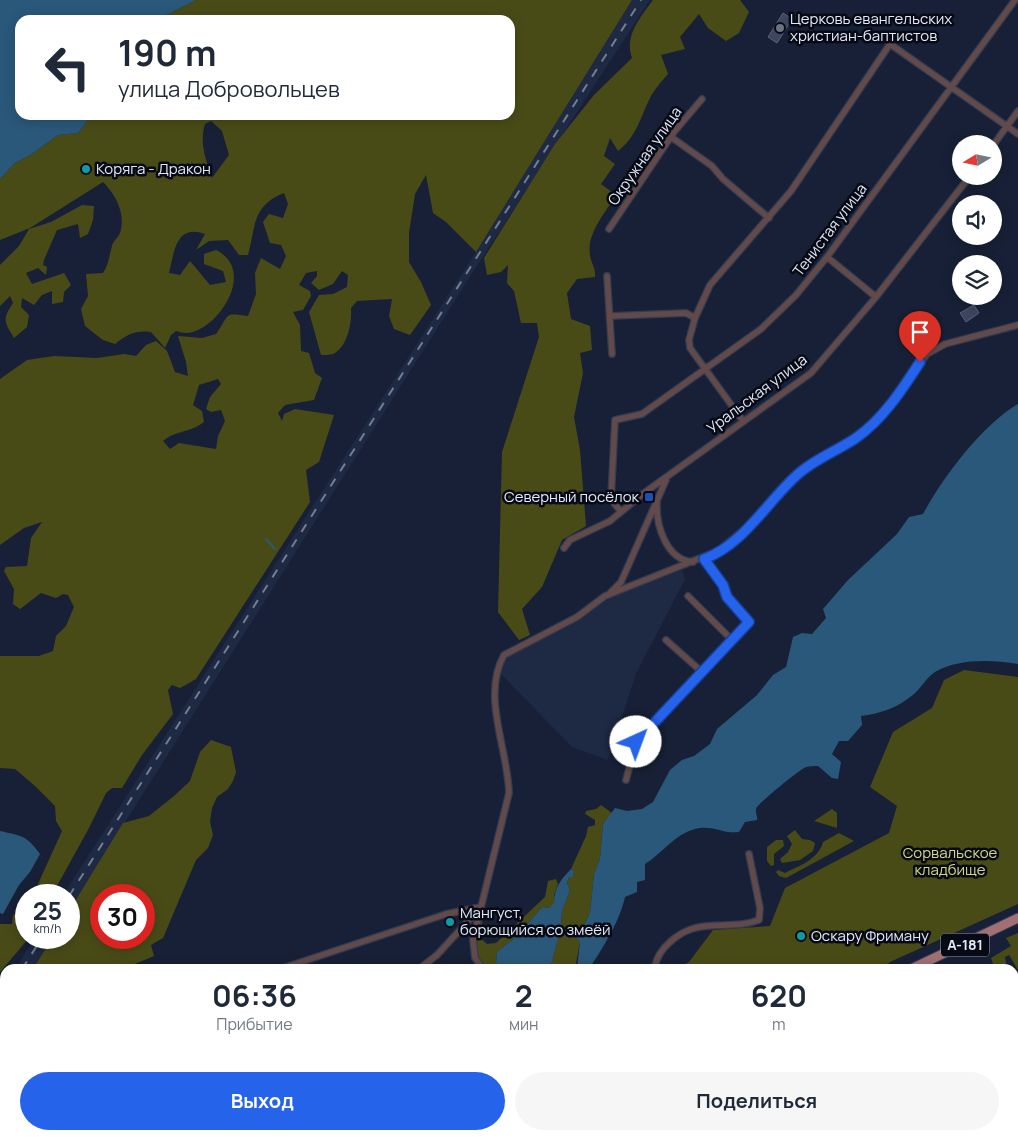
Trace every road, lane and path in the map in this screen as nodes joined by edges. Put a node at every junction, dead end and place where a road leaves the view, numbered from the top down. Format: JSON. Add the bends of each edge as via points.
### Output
{"nodes":[{"id":1,"x":1015,"y":0,"type":"edge"},
{"id":2,"x":951,"y":86,"type":"junction"},
{"id":3,"x":702,"y":99,"type":"dead end"},
{"id":4,"x":1018,"y":111,"type":"edge"},
{"id":5,"x":1007,"y":127,"type":"junction"},
{"id":6,"x":1018,"y":134,"type":"edge"},
{"id":7,"x":1001,"y":135,"type":"edge"},
{"id":8,"x":671,"y":137,"type":"junction"},
{"id":9,"x":963,"y":185,"type":"edge"},
{"id":10,"x":769,"y":218,"type":"junction"},
{"id":11,"x":609,"y":229,"type":"dead end"},
{"id":12,"x":827,"y":257,"type":"junction"},
{"id":13,"x":607,"y":276,"type":"dead end"},
{"id":14,"x":876,"y":297,"type":"junction"},
{"id":15,"x":610,"y":316,"type":"junction"},
{"id":16,"x":695,"y":318,"type":"junction"},
{"id":17,"x":1018,"y":325,"type":"edge"},
{"id":18,"x":612,"y":354,"type":"dead end"},
{"id":19,"x":704,"y":370,"type":"junction"},
{"id":20,"x":743,"y":421,"type":"junction"},
{"id":21,"x":668,"y":477,"type":"junction"},
{"id":22,"x":659,"y":496,"type":"junction"},
{"id":23,"x":621,"y":512,"type":"junction"},
{"id":24,"x":564,"y":548,"type":"dead end"},
{"id":25,"x":704,"y":559,"type":"junction"},
{"id":26,"x":695,"y":562,"type":"junction"},
{"id":27,"x":606,"y":596,"type":"junction"},
{"id":28,"x":688,"y":596,"type":"dead end"},
{"id":29,"x":666,"y":640,"type":"dead end"},
{"id":30,"x":732,"y":640,"type":"junction"},
{"id":31,"x":702,"y":672,"type":"junction"},
{"id":32,"x":626,"y":780,"type":"dead end"},
{"id":33,"x":749,"y":854,"type":"dead end"},
{"id":34,"x":481,"y":907,"type":"junction"},
{"id":35,"x":1018,"y":918,"type":"edge"},
{"id":36,"x":295,"y":964,"type":"edge"},
{"id":37,"x":425,"y":964,"type":"edge"},
{"id":38,"x":479,"y":964,"type":"edge"},
{"id":39,"x":656,"y":964,"type":"edge"},
{"id":40,"x":921,"y":964,"type":"edge"}],
"edges":[{"from":1,"to":2,"type":"street","name":"Тенистая улица"},
{"from":2,"to":5,"type":"street"},
{"from":2,"to":10,"type":"street","via":[[890,44],[792,191]]},
{"from":2,"to":12,"type":"street","name":"Тенистая улица"},
{"from":3,"to":8,"type":"street","name":"Окружная улица"},
{"from":4,"to":5,"type":"street"},
{"from":5,"to":6,"type":"street"},
{"from":5,"to":7,"type":"street"},
{"from":8,"to":10,"type":"street","via":[[712,166]]},
{"from":8,"to":11,"type":"street","name":"Окружная улица"},
{"from":9,"to":14,"type":"street","name":"Уральская улица"},
{"from":10,"to":16,"type":"street","via":[[710,285]]},
{"from":12,"to":14,"type":"street"},
{"from":12,"to":19,"type":"street","name":"Тенистая улица","via":[[761,329]]},
{"from":13,"to":15,"type":"street"},
{"from":14,"to":20,"type":"street","name":"Уральская улица","via":[[811,373]]},
{"from":15,"to":16,"type":"street","via":[[686,313]]},
{"from":15,"to":18,"type":"street"},
{"from":16,"to":19,"type":"street","via":[[690,348]]},
{"from":17,"to":25,"type":"street","via":[[945,344],[927,354],[874,424],[798,474],[746,528],[718,552]]},
{"from":19,"to":20,"type":"street"},
{"from":19,"to":23,"type":"street","name":"Тенистая улица","via":[[642,414],[614,420],[611,498]]},
{"from":20,"to":21,"type":"street","name":"Уральская улица"},
{"from":21,"to":22,"type":"street"},
{"from":21,"to":23,"type":"street","name":"Уральская улица"},
{"from":22,"to":26,"type":"street","via":[[658,522],[664,538],[680,557]]},
{"from":22,"to":27,"type":"street","via":[[621,582]]},
{"from":23,"to":24,"type":"street","name":"Уральская улица","via":[[610,521],[570,540]]},
{"from":25,"to":26,"type":"street"},
{"from":25,"to":30,"type":"street","via":[[723,585],[727,597],[749,622]]},
{"from":26,"to":27,"type":"street"},
{"from":27,"to":34,"type":"street","via":[[577,616],[504,655],[498,664],[495,696],[509,793]]},
{"from":28,"to":30,"type":"street"},
{"from":29,"to":31,"type":"street"},
{"from":30,"to":31,"type":"street"},
{"from":31,"to":32,"type":"street","via":[[636,742]]},
{"from":33,"to":39,"type":"street","via":[[760,908],[759,920],[746,924],[699,925],[685,930],[661,950]]},
{"from":34,"to":36,"type":"street","via":[[446,914]]},
{"from":34,"to":37,"type":"street"},
{"from":34,"to":38,"type":"street","via":[[473,944]]},
{"from":35,"to":40,"type":"main road","number":"А-181"}]}
